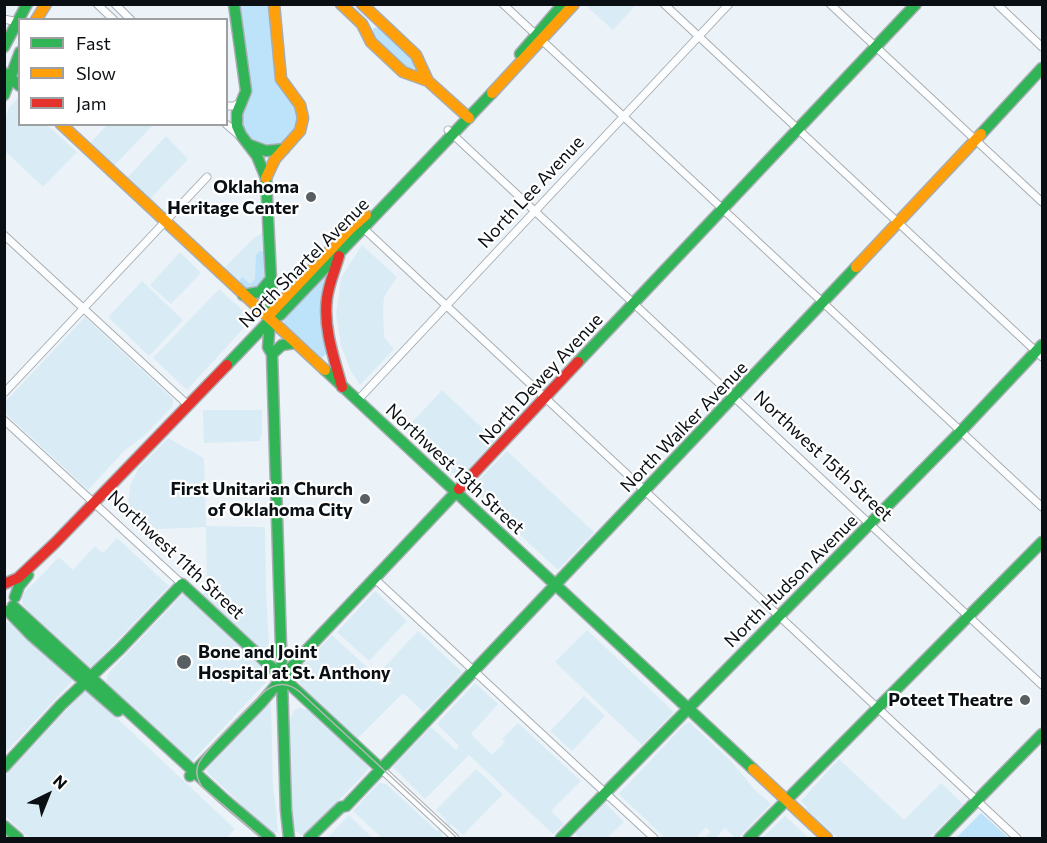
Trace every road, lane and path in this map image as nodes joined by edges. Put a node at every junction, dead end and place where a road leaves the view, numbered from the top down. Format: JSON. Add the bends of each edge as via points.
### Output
{"nodes":[{"id":1,"x":27,"y":4,"type":"edge"},
{"id":2,"x":46,"y":4,"type":"edge"},
{"id":3,"x":97,"y":4,"type":"edge"},
{"id":4,"x":115,"y":4,"type":"edge"},
{"id":5,"x":234,"y":4,"type":"edge"},
{"id":6,"x":274,"y":4,"type":"edge"},
{"id":7,"x":341,"y":4,"type":"edge"},
{"id":8,"x":362,"y":4,"type":"edge"},
{"id":9,"x":502,"y":4,"type":"edge"},
{"id":10,"x":563,"y":4,"type":"edge"},
{"id":11,"x":574,"y":4,"type":"edge"},
{"id":12,"x":664,"y":4,"type":"edge"},
{"id":13,"x":729,"y":4,"type":"edge"},
{"id":14,"x":830,"y":4,"type":"edge"},
{"id":15,"x":916,"y":4,"type":"edge"},
{"id":16,"x":997,"y":4,"type":"edge"},
{"id":17,"x":37,"y":18,"type":"edge"},
{"id":18,"x":112,"y":18,"type":"edge"},
{"id":19,"x":129,"y":18,"type":"edge"},
{"id":20,"x":12,"y":19,"type":"edge"},
{"id":21,"x":377,"y":19,"type":"junction"},
{"id":22,"x":4,"y":30,"type":"edge"},
{"id":23,"x":366,"y":31,"type":"junction"},
{"id":24,"x":699,"y":37,"type":"junction"},
{"id":25,"x":538,"y":38,"type":"junction"},
{"id":26,"x":4,"y":47,"type":"edge"},
{"id":27,"x":876,"y":47,"type":"junction"},
{"id":28,"x":1042,"y":47,"type":"edge"},
{"id":29,"x":18,"y":56,"type":"edge"},
{"id":30,"x":1042,"y":68,"type":"edge"},
{"id":31,"x":7,"y":75,"type":"edge"},
{"id":32,"x":428,"y":81,"type":"junction"},
{"id":33,"x":4,"y":95,"type":"edge"},
{"id":34,"x":244,"y":99,"type":"junction"},
{"id":35,"x":228,"y":106,"type":"edge"},
{"id":36,"x":466,"y":116,"type":"junction"},
{"id":37,"x":623,"y":118,"type":"junction"},
{"id":38,"x":63,"y":126,"type":"edge"},
{"id":39,"x":228,"y":126,"type":"edge"},
{"id":40,"x":799,"y":130,"type":"junction"},
{"id":41,"x":450,"y":132,"type":"junction"},
{"id":42,"x":976,"y":139,"type":"junction"},
{"id":43,"x":247,"y":142,"type":"junction"},
{"id":44,"x":285,"y":149,"type":"junction"},
{"id":45,"x":207,"y":177,"type":"dead end"},
{"id":46,"x":266,"y":178,"type":"junction"},
{"id":47,"x":1042,"y":202,"type":"edge"},
{"id":48,"x":535,"y":211,"type":"junction"},
{"id":49,"x":723,"y":211,"type":"junction"},
{"id":50,"x":165,"y":223,"type":"junction"},
{"id":51,"x":898,"y":223,"type":"junction"},
{"id":52,"x":361,"y":226,"type":"junction"},
{"id":53,"x":4,"y":235,"type":"edge"},
{"id":54,"x":340,"y":241,"type":"junction"},
{"id":55,"x":339,"y":253,"type":"junction"},
{"id":56,"x":271,"y":282,"type":"junction"},
{"id":57,"x":292,"y":291,"type":"junction"},
{"id":58,"x":243,"y":295,"type":"junction"},
{"id":59,"x":634,"y":304,"type":"junction"},
{"id":60,"x":823,"y":304,"type":"junction"},
{"id":61,"x":447,"y":306,"type":"junction"},
{"id":62,"x":84,"y":308,"type":"junction"},
{"id":63,"x":270,"y":316,"type":"junction"},
{"id":64,"x":248,"y":342,"type":"junction"},
{"id":65,"x":295,"y":343,"type":"junction"},
{"id":66,"x":1040,"y":351,"type":"edge"},
{"id":67,"x":272,"y":354,"type":"junction"},
{"id":68,"x":342,"y":387,"type":"junction"},
{"id":69,"x":4,"y":393,"type":"edge"},
{"id":70,"x":736,"y":397,"type":"junction"},
{"id":71,"x":545,"y":399,"type":"junction"},
{"id":72,"x":357,"y":401,"type":"junction"},
{"id":73,"x":187,"y":404,"type":"junction"},
{"id":74,"x":4,"y":420,"type":"edge"},
{"id":75,"x":961,"y":431,"type":"junction"},
{"id":76,"x":645,"y":492,"type":"junction"},
{"id":77,"x":456,"y":493,"type":"junction"},
{"id":78,"x":94,"y":502,"type":"junction"},
{"id":79,"x":1042,"y":507,"type":"edge"},
{"id":80,"x":870,"y":524,"type":"junction"},
{"id":81,"x":1042,"y":542,"type":"edge"},
{"id":82,"x":55,"y":543,"type":"junction"},
{"id":83,"x":375,"y":579,"type":"junction"},
{"id":84,"x":182,"y":584,"type":"junction"},
{"id":85,"x":4,"y":585,"type":"edge"},
{"id":86,"x":556,"y":585,"type":"junction"},
{"id":87,"x":10,"y":607,"type":"edge"},
{"id":88,"x":969,"y":616,"type":"junction"},
{"id":89,"x":779,"y":617,"type":"junction"},
{"id":90,"x":474,"y":671,"type":"junction"},
{"id":91,"x":283,"y":677,"type":"junction"},
{"id":92,"x":88,"y":680,"type":"junction"},
{"id":93,"x":1042,"y":685,"type":"edge"},
{"id":94,"x":688,"y":709,"type":"junction"},
{"id":95,"x":878,"y":709,"type":"junction"},
{"id":96,"x":1042,"y":734,"type":"edge"},
{"id":97,"x":4,"y":767,"type":"edge"},
{"id":98,"x":381,"y":769,"type":"junction"},
{"id":99,"x":192,"y":774,"type":"junction"},
{"id":100,"x":606,"y":793,"type":"junction"},
{"id":101,"x":786,"y":801,"type":"junction"},
{"id":102,"x":977,"y":801,"type":"junction"},
{"id":103,"x":346,"y":806,"type":"junction"},
{"id":104,"x":4,"y":826,"type":"edge"},
{"id":105,"x":18,"y":838,"type":"edge"},
{"id":106,"x":262,"y":838,"type":"edge"},
{"id":107,"x":270,"y":838,"type":"edge"},
{"id":108,"x":282,"y":838,"type":"edge"},
{"id":109,"x":289,"y":838,"type":"edge"},
{"id":110,"x":309,"y":838,"type":"edge"},
{"id":111,"x":318,"y":838,"type":"edge"},
{"id":112,"x":455,"y":838,"type":"edge"},
{"id":113,"x":561,"y":838,"type":"edge"},
{"id":114,"x":654,"y":838,"type":"edge"},
{"id":115,"x":749,"y":838,"type":"edge"},
{"id":116,"x":827,"y":838,"type":"edge"},
{"id":117,"x":940,"y":838,"type":"edge"},
{"id":118,"x":1017,"y":838,"type":"edge"}],
"edges":[{"from":1,"to":20,"type":"street"},
{"from":2,"to":17,"type":"street"},
{"from":3,"to":18,"type":"street"},
{"from":4,"to":19,"type":"street"},
{"from":5,"to":34,"type":"street"},
{"from":6,"to":44,"type":"street","via":[[281,79],[297,100],[303,116],[300,133]]},
{"from":7,"to":23,"type":"street"},
{"from":8,"to":21,"type":"street"},
{"from":9,"to":25,"type":"street"},
{"from":10,"to":25,"type":"street","name":"North Shartel Avenue"},
{"from":11,"to":25,"type":"street","name":"North Shartel Avenue"},
{"from":12,"to":24,"type":"street"},
{"from":13,"to":24,"type":"street","name":"North Lee Avenue"},
{"from":14,"to":27,"type":"street"},
{"from":15,"to":27,"type":"street","name":"North Dewey Avenue"},
{"from":16,"to":28,"type":"street"},
{"from":20,"to":22,"type":"street"},
{"from":20,"to":26,"type":"street"},
{"from":21,"to":23,"type":"street"},
{"from":21,"to":32,"type":"street","via":[[416,55]]},
{"from":23,"to":32,"type":"street","via":[[371,42],[403,72]]},
{"from":24,"to":37,"type":"street","name":"North Lee Avenue"},
{"from":24,"to":40,"type":"street"},
{"from":25,"to":36,"type":"street","name":"North Shartel Avenue"},
{"from":25,"to":37,"type":"street"},
{"from":27,"to":40,"type":"street","name":"North Dewey Avenue"},
{"from":27,"to":42,"type":"street"},
{"from":29,"to":31,"type":"street"},
{"from":30,"to":42,"type":"street","name":"North Walker Avenue"},
{"from":31,"to":33,"type":"street"},
{"from":32,"to":36,"type":"street"},
{"from":34,"to":35,"type":"street"},
{"from":34,"to":43,"type":"street","via":[[237,117]]},
{"from":36,"to":41,"type":"street","name":"North Shartel Avenue"},
{"from":37,"to":48,"type":"street","name":"North Lee Avenue"},
{"from":37,"to":49,"type":"street"},
{"from":38,"to":50,"type":"street","name":"Northwest 13th Street"},
{"from":39,"to":43,"type":"street"},
{"from":40,"to":49,"type":"street","name":"North Dewey Avenue"},
{"from":40,"to":51,"type":"street"},
{"from":41,"to":48,"type":"street","name":"Northwest 15th Street"},
{"from":41,"to":52,"type":"street","name":"North Shartel Avenue"},
{"from":42,"to":47,"type":"street"},
{"from":42,"to":51,"type":"street","name":"North Walker Avenue"},
{"from":43,"to":44,"type":"street","via":[[266,151]]},
{"from":43,"to":46,"type":"street"},
{"from":44,"to":46,"type":"street","via":[[274,160]]},
{"from":45,"to":50,"type":"street"},
{"from":46,"to":56,"type":"street"},
{"from":48,"to":59,"type":"street","name":"Northwest 15th Street"},
{"from":48,"to":61,"type":"street","name":"North Lee Avenue"},
{"from":49,"to":59,"type":"street","name":"North Dewey Avenue"},
{"from":49,"to":60,"type":"street"},
{"from":50,"to":58,"type":"street","name":"Northwest 13th Street"},
{"from":50,"to":62,"type":"street"},
{"from":51,"to":60,"type":"street","name":"North Walker Avenue"},
{"from":51,"to":66,"type":"street"},
{"from":52,"to":54,"type":"street","name":"North Shartel Avenue","via":[[350,229]]},
{"from":52,"to":55,"type":"street","name":"North Shartel Avenue"},
{"from":52,"to":61,"type":"street"},
{"from":53,"to":62,"type":"street"},
{"from":54,"to":55,"type":"street"},
{"from":54,"to":57,"type":"street","name":"North Shartel Avenue"},
{"from":55,"to":63,"type":"street","name":"North Shartel Avenue","via":[[280,315]]},
{"from":55,"to":68,"type":"street","via":[[326,316]]},
{"from":56,"to":57,"type":"street","via":[[284,293]]},
{"from":56,"to":58,"type":"street","via":[[260,292]]},
{"from":56,"to":63,"type":"street"},
{"from":57,"to":63,"type":"street","name":"North Shartel Avenue"},
{"from":58,"to":63,"type":"street","name":"Northwest 13th Street"},
{"from":59,"to":70,"type":"street","name":"Northwest 15th Street"},
{"from":59,"to":71,"type":"street","name":"North Dewey Avenue"},
{"from":60,"to":70,"type":"street","name":"North Walker Avenue"},
{"from":60,"to":75,"type":"street"},
{"from":61,"to":71,"type":"street"},
{"from":61,"to":72,"type":"street","name":"North Lee Avenue"},
{"from":62,"to":69,"type":"street"},
{"from":62,"to":73,"type":"street"},
{"from":63,"to":64,"type":"street","name":"North Shartel Avenue"},
{"from":63,"to":65,"type":"street","name":"Northwest 13th Street"},
{"from":63,"to":67,"type":"street","via":[[268,347]]},
{"from":64,"to":67,"type":"street","via":[[261,343]]},
{"from":64,"to":73,"type":"street","name":"North Shartel Avenue"},
{"from":65,"to":67,"type":"street","via":[[282,345]]},
{"from":65,"to":68,"type":"street","name":"Northwest 13th Street"},
{"from":66,"to":75,"type":"street","name":"North Hudson Avenue"},
{"from":67,"to":91,"type":"street"},
{"from":68,"to":72,"type":"street","name":"Northwest 13th Street"},
{"from":70,"to":76,"type":"street","name":"North Walker Avenue"},
{"from":70,"to":80,"type":"street","name":"Northwest 15th Street"},
{"from":71,"to":76,"type":"street"},
{"from":71,"to":77,"type":"street","name":"North Dewey Avenue"},
{"from":72,"to":77,"type":"street","name":"Northwest 13th Street"},
{"from":73,"to":78,"type":"street","name":"North Shartel Avenue"},
{"from":74,"to":78,"type":"street","name":"Northwest 11th Street"},
{"from":75,"to":79,"type":"street"},
{"from":75,"to":80,"type":"street","name":"North Hudson Avenue"},
{"from":76,"to":86,"type":"street","name":"North Walker Avenue"},
{"from":76,"to":89,"type":"street"},
{"from":77,"to":83,"type":"street","name":"North Dewey Avenue"},
{"from":77,"to":86,"type":"street","name":"Northwest 13th Street"},
{"from":78,"to":82,"type":"street","name":"North Shartel Avenue"},
{"from":78,"to":84,"type":"street","name":"Northwest 11th Street"},
{"from":80,"to":88,"type":"street","name":"Northwest 15th Street"},
{"from":80,"to":89,"type":"street","name":"North Hudson Avenue"},
{"from":81,"to":88,"type":"street"},
{"from":82,"to":85,"type":"street","name":"North Shartel Avenue","via":[[18,578]]},
{"from":82,"to":87,"type":"street","name":"North Shartel Avenue","via":[[22,582]]},
{"from":83,"to":90,"type":"street"},
{"from":83,"to":91,"type":"street","name":"North Dewey Avenue"},
{"from":84,"to":91,"type":"street","name":"Northwest 11th Street"},
{"from":84,"to":92,"type":"street"},
{"from":85,"to":87,"type":"street","via":[[11,589]]},
{"from":86,"to":90,"type":"street","name":"North Walker Avenue"},
{"from":86,"to":94,"type":"street","name":"Northwest 13th Street"},
{"from":87,"to":92,"type":"street"},
{"from":88,"to":93,"type":"street","name":"Northwest 15th Street"},
{"from":88,"to":95,"type":"street"},
{"from":89,"to":94,"type":"street","name":"North Hudson Avenue"},
{"from":89,"to":95,"type":"street"},
{"from":90,"to":98,"type":"street","name":"North Walker Avenue"},
{"from":90,"to":100,"type":"street"},
{"from":91,"to":98,"type":"street","name":"Northwest 11th Street"},
{"from":91,"to":99,"type":"street","name":"North Dewey Avenue"},
{"from":91,"to":108,"type":"street","via":[[277,703]]},
{"from":91,"to":109,"type":"street"},
{"from":92,"to":97,"type":"street"},
{"from":92,"to":99,"type":"street"},
{"from":94,"to":100,"type":"street","name":"North Hudson Avenue"},
{"from":94,"to":101,"type":"street","name":"Northwest 13th Street"},
{"from":95,"to":101,"type":"street"},
{"from":95,"to":102,"type":"street"},
{"from":96,"to":102,"type":"street"},
{"from":98,"to":103,"type":"street","name":"North Walker Avenue"},
{"from":98,"to":112,"type":"street","name":"Northwest 11th Street"},
{"from":99,"to":106,"type":"street"},
{"from":99,"to":107,"type":"street"},
{"from":100,"to":113,"type":"street","name":"North Hudson Avenue"},
{"from":100,"to":114,"type":"street"},
{"from":101,"to":115,"type":"street"},
{"from":101,"to":116,"type":"street","name":"Northwest 13th Street"},
{"from":102,"to":117,"type":"street"},
{"from":102,"to":118,"type":"street"},
{"from":103,"to":110,"type":"street","name":"North Walker Avenue"},
{"from":103,"to":111,"type":"street","name":"North Walker Avenue","via":[[346,811]]},
{"from":104,"to":105,"type":"street"}]}
